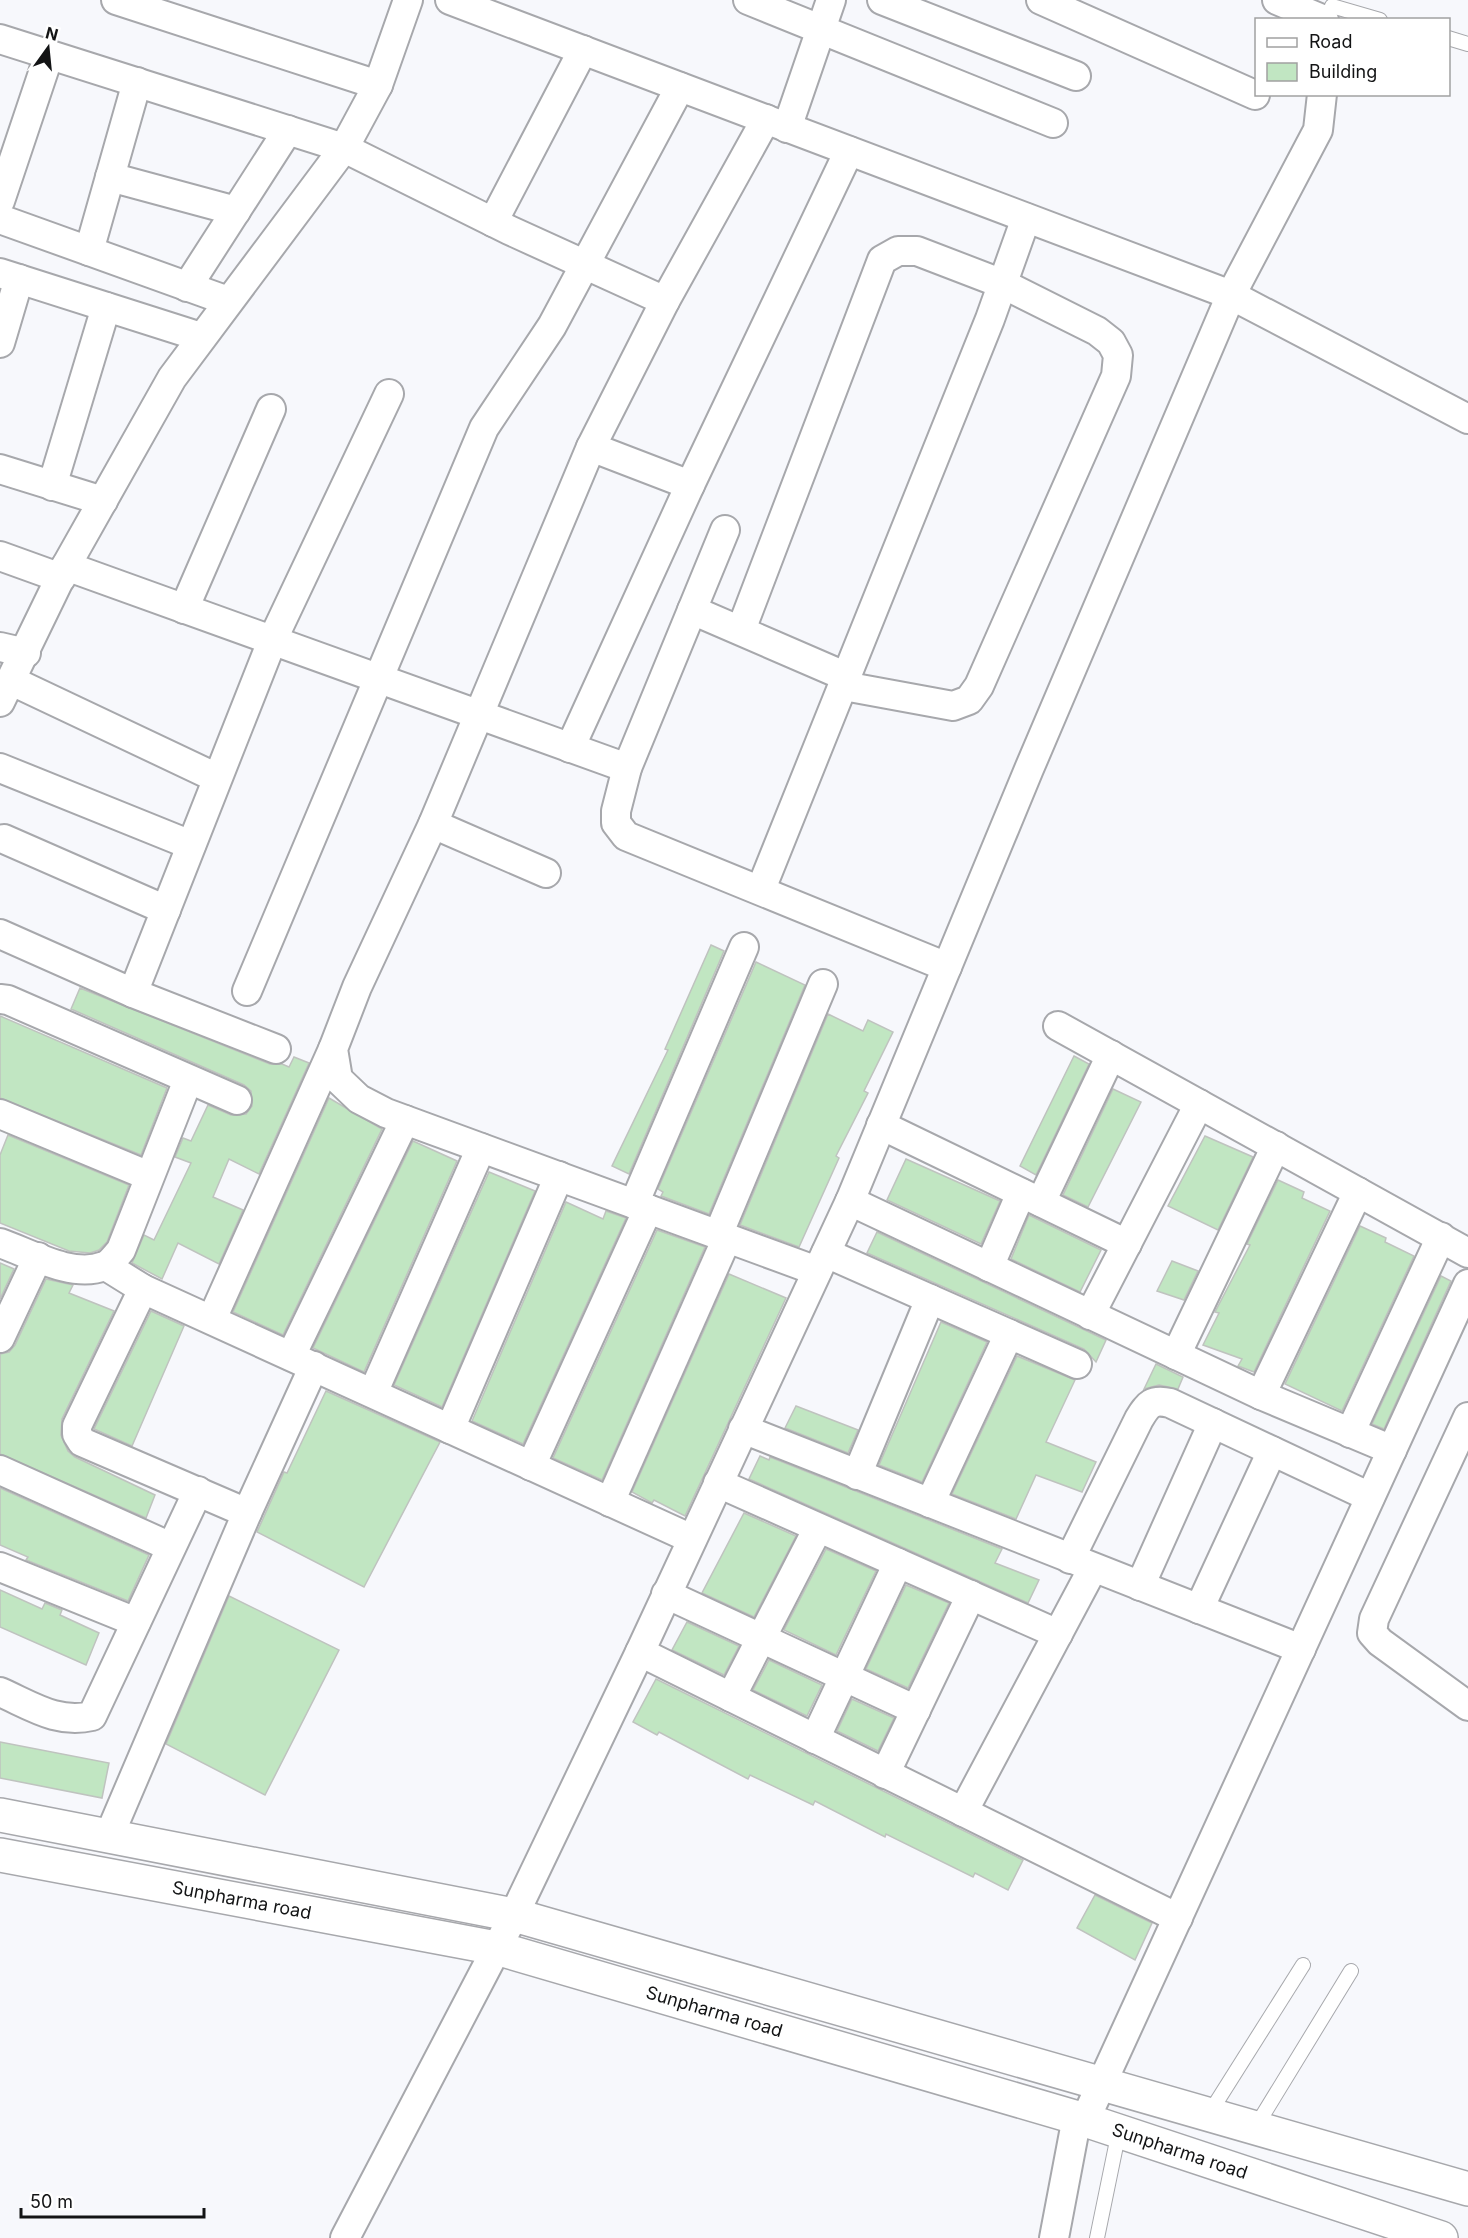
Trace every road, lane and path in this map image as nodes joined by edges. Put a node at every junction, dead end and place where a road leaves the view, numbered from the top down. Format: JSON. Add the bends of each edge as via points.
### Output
{"nodes":[{"id":1,"x":116,"y":0,"type":"edge"},
{"id":2,"x":408,"y":0,"type":"edge"},
{"id":3,"x":450,"y":0,"type":"edge"},
{"id":4,"x":748,"y":0,"type":"edge"},
{"id":5,"x":831,"y":0,"type":"edge"},
{"id":6,"x":882,"y":0,"type":"edge"},
{"id":7,"x":1041,"y":0,"type":"edge"},
{"id":8,"x":1277,"y":0,"type":"edge"},
{"id":9,"x":1330,"y":11,"type":"edge"},
{"id":10,"x":1369,"y":18,"type":"edge"},
{"id":11,"x":822,"y":30,"type":"junction"},
{"id":12,"x":0,"y":39,"type":"edge"},
{"id":13,"x":1450,"y":39,"type":"edge"},
{"id":14,"x":1468,"y":44,"type":"edge"},
{"id":15,"x":583,"y":50,"type":"junction"},
{"id":16,"x":49,"y":55,"type":"junction"},
{"id":17,"x":1076,"y":76,"type":"dead end"},
{"id":18,"x":137,"y":82,"type":"junction"},
{"id":19,"x":378,"y":85,"type":"junction"},
{"id":20,"x":680,"y":87,"type":"junction"},
{"id":21,"x":1255,"y":95,"type":"dead end"},
{"id":22,"x":1322,"y":96,"type":"edge"},
{"id":23,"x":777,"y":123,"type":"junction"},
{"id":24,"x":1053,"y":123,"type":"dead end"},
{"id":25,"x":288,"y":130,"type":"junction"},
{"id":26,"x":344,"y":148,"type":"junction"},
{"id":27,"x":849,"y":151,"type":"junction"},
{"id":28,"x":110,"y":177,"type":"junction"},
{"id":29,"x":0,"y":201,"type":"edge"},
{"id":30,"x":236,"y":211,"type":"junction"},
{"id":31,"x":1026,"y":218,"type":"junction"},
{"id":32,"x":0,"y":219,"type":"edge"},
{"id":33,"x":493,"y":222,"type":"junction"},
{"id":34,"x":89,"y":251,"type":"junction"},
{"id":35,"x":584,"y":264,"type":"junction"},
{"id":36,"x":10,"y":276,"type":"edge"},
{"id":37,"x":1003,"y":284,"type":"junction"},
{"id":38,"x":187,"y":286,"type":"junction"},
{"id":39,"x":1231,"y":295,"type":"junction"},
{"id":40,"x":228,"y":301,"type":"junction"},
{"id":41,"x":665,"y":301,"type":"junction"},
{"id":42,"x":106,"y":307,"type":"junction"},
{"id":43,"x":201,"y":337,"type":"junction"},
{"id":44,"x":0,"y":343,"type":"edge"},
{"id":45,"x":389,"y":394,"type":"dead end"},
{"id":46,"x":271,"y":410,"type":"dead end"},
{"id":47,"x":1468,"y":419,"type":"edge"},
{"id":48,"x":591,"y":447,"type":"junction"},
{"id":49,"x":0,"y":469,"type":"edge"},
{"id":50,"x":690,"y":484,"type":"junction"},
{"id":51,"x":52,"y":486,"type":"junction"},
{"id":52,"x":103,"y":501,"type":"junction"},
{"id":53,"x":725,"y":530,"type":"dead end"},
{"id":54,"x":0,"y":556,"type":"edge"},
{"id":55,"x":64,"y":572,"type":"junction"},
{"id":56,"x":184,"y":609,"type":"junction"},
{"id":57,"x":692,"y":610,"type":"junction"},
{"id":58,"x":741,"y":630,"type":"junction"},
{"id":59,"x":272,"y":640,"type":"junction"},
{"id":60,"x":13,"y":650,"type":"edge"},
{"id":61,"x":380,"y":680,"type":"junction"},
{"id":62,"x":845,"y":682,"type":"junction"},
{"id":63,"x":6,"y":692,"type":"edge"},
{"id":64,"x":478,"y":715,"type":"junction"},
{"id":65,"x":570,"y":748,"type":"junction"},
{"id":66,"x":0,"y":768,"type":"edge"},
{"id":67,"x":627,"y":768,"type":"junction"},
{"id":68,"x":217,"y":778,"type":"junction"},
{"id":69,"x":433,"y":824,"type":"junction"},
{"id":70,"x":3,"y":839,"type":"dead end"},
{"id":71,"x":191,"y":844,"type":"junction"},
{"id":72,"x":546,"y":873,"type":"dead end"},
{"id":73,"x":761,"y":889,"type":"junction"},
{"id":74,"x":165,"y":910,"type":"junction"},
{"id":75,"x":0,"y":934,"type":"edge"},
{"id":76,"x":744,"y":947,"type":"dead end"},
{"id":77,"x":947,"y":967,"type":"junction"},
{"id":78,"x":823,"y":984,"type":"dead end"},
{"id":79,"x":248,"y":991,"type":"dead end"},
{"id":80,"x":133,"y":993,"type":"junction"},
{"id":81,"x":0,"y":999,"type":"edge"},
{"id":82,"x":1058,"y":1026,"type":"dead end"},
{"id":83,"x":276,"y":1049,"type":"dead end"},
{"id":84,"x":333,"y":1049,"type":"junction"},
{"id":85,"x":1111,"y":1055,"type":"junction"},
{"id":86,"x":188,"y":1080,"type":"junction"},
{"id":87,"x":237,"y":1100,"type":"dead end"},
{"id":88,"x":1199,"y":1104,"type":"junction"},
{"id":89,"x":0,"y":1114,"type":"edge"},
{"id":90,"x":405,"y":1120,"type":"junction"},
{"id":91,"x":881,"y":1125,"type":"junction"},
{"id":92,"x":1276,"y":1146,"type":"junction"},
{"id":93,"x":482,"y":1148,"type":"junction"},
{"id":94,"x":149,"y":1176,"type":"junction"},
{"id":95,"x":559,"y":1176,"type":"junction"},
{"id":96,"x":1358,"y":1192,"type":"junction"},
{"id":97,"x":1031,"y":1198,"type":"junction"},
{"id":98,"x":850,"y":1201,"type":"junction"},
{"id":99,"x":641,"y":1206,"type":"junction"},
{"id":100,"x":723,"y":1236,"type":"junction"},
{"id":101,"x":1441,"y":1237,"type":"junction"},
{"id":102,"x":0,"y":1243,"type":"edge"},
{"id":103,"x":1127,"y":1244,"type":"junction"},
{"id":104,"x":1468,"y":1253,"type":"edge"},
{"id":105,"x":38,"y":1257,"type":"junction"},
{"id":106,"x":821,"y":1262,"type":"junction"},
{"id":107,"x":106,"y":1266,"type":"junction"},
{"id":108,"x":989,"y":1267,"type":"junction"},
{"id":109,"x":1468,"y":1284,"type":"edge"},
{"id":110,"x":143,"y":1289,"type":"junction"},
{"id":111,"x":930,"y":1299,"type":"junction"},
{"id":112,"x":1090,"y":1315,"type":"junction"},
{"id":113,"x":212,"y":1319,"type":"junction"},
{"id":114,"x":1009,"y":1334,"type":"junction"},
{"id":115,"x":0,"y":1338,"type":"edge"},
{"id":116,"x":1176,"y":1356,"type":"junction"},
{"id":117,"x":303,"y":1361,"type":"junction"},
{"id":118,"x":1077,"y":1364,"type":"dead end"},
{"id":119,"x":372,"y":1393,"type":"junction"},
{"id":120,"x":1261,"y":1395,"type":"junction"},
{"id":121,"x":1468,"y":1417,"type":"edge"},
{"id":122,"x":1213,"y":1423,"type":"junction"},
{"id":123,"x":450,"y":1429,"type":"junction"},
{"id":124,"x":743,"y":1429,"type":"junction"},
{"id":125,"x":1350,"y":1433,"type":"junction"},
{"id":126,"x":1392,"y":1450,"type":"junction"},
{"id":127,"x":1272,"y":1451,"type":"junction"},
{"id":128,"x":531,"y":1466,"type":"junction"},
{"id":129,"x":0,"y":1470,"type":"edge"},
{"id":130,"x":857,"y":1474,"type":"junction"},
{"id":131,"x":718,"y":1483,"type":"junction"},
{"id":132,"x":198,"y":1491,"type":"junction"},
{"id":133,"x":1370,"y":1497,"type":"junction"},
{"id":134,"x":610,"y":1502,"type":"junction"},
{"id":135,"x":930,"y":1503,"type":"junction"},
{"id":136,"x":247,"y":1513,"type":"junction"},
{"id":137,"x":818,"y":1527,"type":"junction"},
{"id":138,"x":692,"y":1539,"type":"junction"},
{"id":139,"x":171,"y":1547,"type":"junction"},
{"id":140,"x":898,"y":1563,"type":"junction"},
{"id":141,"x":1082,"y":1563,"type":"junction"},
{"id":142,"x":0,"y":1567,"type":"edge"},
{"id":143,"x":1140,"y":1586,"type":"junction"},
{"id":144,"x":666,"y":1594,"type":"junction"},
{"id":145,"x":971,"y":1595,"type":"junction"},
{"id":146,"x":1198,"y":1610,"type":"junction"},
{"id":147,"x":136,"y":1622,"type":"junction"},
{"id":148,"x":1058,"y":1635,"type":"junction"},
{"id":149,"x":761,"y":1638,"type":"junction"},
{"id":150,"x":1301,"y":1649,"type":"junction"},
{"id":151,"x":640,"y":1652,"type":"junction"},
{"id":152,"x":845,"y":1677,"type":"junction"},
{"id":153,"x":0,"y":1692,"type":"edge"},
{"id":154,"x":731,"y":1697,"type":"junction"},
{"id":155,"x":1468,"y":1706,"type":"edge"},
{"id":156,"x":916,"y":1710,"type":"junction"},
{"id":157,"x":815,"y":1739,"type":"junction"},
{"id":158,"x":885,"y":1774,"type":"junction"},
{"id":159,"x":963,"y":1812,"type":"junction"},
{"id":160,"x":0,"y":1815,"type":"edge"},
{"id":161,"x":109,"y":1836,"type":"junction"},
{"id":162,"x":0,"y":1855,"type":"edge"},
{"id":163,"x":514,"y":1915,"type":"junction"},
{"id":164,"x":1178,"y":1918,"type":"junction"},
{"id":165,"x":496,"y":1948,"type":"junction"},
{"id":166,"x":1303,"y":1965,"type":"dead end"},
{"id":167,"x":1351,"y":1971,"type":"dead end"},
{"id":168,"x":1102,"y":2082,"type":"junction"},
{"id":169,"x":1209,"y":2114,"type":"junction"},
{"id":170,"x":1081,"y":2119,"type":"junction"},
{"id":171,"x":1255,"y":2128,"type":"junction"},
{"id":172,"x":1119,"y":2131,"type":"junction"},
{"id":173,"x":1468,"y":2189,"type":"edge"},
{"id":174,"x":1426,"y":2234,"type":"edge"},
{"id":175,"x":345,"y":2238,"type":"edge"},
{"id":176,"x":1054,"y":2238,"type":"edge"},
{"id":177,"x":1097,"y":2238,"type":"edge"}],
"edges":[{"from":1,"to":19,"type":"street"},
{"from":2,"to":19,"type":"street"},
{"from":3,"to":15,"type":"street"},
{"from":4,"to":11,"type":"street"},
{"from":5,"to":11,"type":"street"},
{"from":6,"to":17,"type":"street"},
{"from":7,"to":21,"type":"street"},
{"from":8,"to":9,"type":"street"},
{"from":9,"to":10,"type":"lane"},
{"from":11,"to":23,"type":"street"},
{"from":11,"to":24,"type":"street"},
{"from":12,"to":16,"type":"street"},
{"from":13,"to":14,"type":"lane"},
{"from":15,"to":20,"type":"street"},
{"from":15,"to":33,"type":"street"},
{"from":16,"to":18,"type":"street"},
{"from":16,"to":29,"type":"street"},
{"from":18,"to":25,"type":"street"},
{"from":18,"to":28,"type":"street"},
{"from":19,"to":26,"type":"street"},
{"from":20,"to":23,"type":"street"},
{"from":20,"to":35,"type":"street"},
{"from":22,"to":39,"type":"street","via":[[1318,130]]},
{"from":23,"to":27,"type":"street"},
{"from":23,"to":41,"type":"street"},
{"from":25,"to":26,"type":"street"},
{"from":25,"to":30,"type":"street"},
{"from":26,"to":33,"type":"street"},
{"from":26,"to":40,"type":"street"},
{"from":27,"to":31,"type":"street"},
{"from":27,"to":50,"type":"street"},
{"from":28,"to":30,"type":"street"},
{"from":28,"to":34,"type":"street"},
{"from":30,"to":38,"type":"street"},
{"from":31,"to":37,"type":"street"},
{"from":31,"to":39,"type":"street"},
{"from":32,"to":34,"type":"street"},
{"from":33,"to":35,"type":"street"},
{"from":34,"to":38,"type":"street"},
{"from":35,"to":41,"type":"street"},
{"from":35,"to":61,"type":"street","via":[[552,326],[484,428]]},
{"from":36,"to":42,"type":"street"},
{"from":36,"to":44,"type":"street"},
{"from":37,"to":58,"type":"street","via":[[917,251],[898,250],[882,260]]},
{"from":37,"to":62,"type":"street"},
{"from":37,"to":62,"type":"street","via":[[1112,342],[1118,355],[1116,376],[979,686],[969,700],[953,706]]},
{"from":38,"to":40,"type":"street"},
{"from":39,"to":47,"type":"street"},
{"from":39,"to":77,"type":"street"},
{"from":40,"to":43,"type":"street"},
{"from":41,"to":48,"type":"street"},
{"from":42,"to":43,"type":"street"},
{"from":42,"to":51,"type":"street"},
{"from":43,"to":52,"type":"street","via":[[172,378]]},
{"from":45,"to":59,"type":"street"},
{"from":46,"to":56,"type":"street"},
{"from":48,"to":50,"type":"street"},
{"from":48,"to":64,"type":"street"},
{"from":49,"to":51,"type":"street"},
{"from":50,"to":65,"type":"street"},
{"from":51,"to":52,"type":"street"},
{"from":52,"to":55,"type":"street"},
{"from":53,"to":57,"type":"street"},
{"from":54,"to":55,"type":"street"},
{"from":55,"to":56,"type":"street"},
{"from":55,"to":60,"type":"street"},
{"from":56,"to":59,"type":"street"},
{"from":57,"to":58,"type":"street"},
{"from":57,"to":67,"type":"street"},
{"from":58,"to":62,"type":"street"},
{"from":59,"to":61,"type":"street"},
{"from":59,"to":68,"type":"street"},
{"from":60,"to":63,"type":"street"},
{"from":61,"to":64,"type":"street"},
{"from":61,"to":79,"type":"street"},
{"from":62,"to":73,"type":"street"},
{"from":63,"to":68,"type":"street"},
{"from":64,"to":65,"type":"street"},
{"from":64,"to":69,"type":"street"},
{"from":65,"to":67,"type":"street"},
{"from":66,"to":71,"type":"street"},
{"from":67,"to":73,"type":"street","via":[[616,823],[626,836]]},
{"from":68,"to":71,"type":"street"},
{"from":69,"to":72,"type":"street"},
{"from":69,"to":84,"type":"street","via":[[357,987]]},
{"from":70,"to":74,"type":"street"},
{"from":71,"to":74,"type":"street"},
{"from":73,"to":77,"type":"street"},
{"from":74,"to":80,"type":"street"},
{"from":75,"to":80,"type":"street"},
{"from":76,"to":99,"type":"street"},
{"from":77,"to":91,"type":"street"},
{"from":78,"to":100,"type":"street"},
{"from":80,"to":83,"type":"street"},
{"from":81,"to":86,"type":"street"},
{"from":82,"to":85,"type":"street"},
{"from":84,"to":90,"type":"street","via":[[338,1079],[359,1099]]},
{"from":84,"to":113,"type":"street"},
{"from":85,"to":88,"type":"street"},
{"from":85,"to":97,"type":"street"},
{"from":86,"to":87,"type":"street"},
{"from":86,"to":94,"type":"street"},
{"from":88,"to":92,"type":"street"},
{"from":88,"to":103,"type":"street"},
{"from":89,"to":94,"type":"street"},
{"from":90,"to":93,"type":"street"},
{"from":90,"to":117,"type":"street"},
{"from":91,"to":97,"type":"street"},
{"from":91,"to":98,"type":"street"},
{"from":92,"to":96,"type":"street"},
{"from":92,"to":116,"type":"street"},
{"from":93,"to":95,"type":"street"},
{"from":93,"to":119,"type":"street"},
{"from":94,"to":107,"type":"street","via":[[121,1250]]},
{"from":95,"to":99,"type":"street"},
{"from":95,"to":123,"type":"street"},
{"from":96,"to":101,"type":"street"},
{"from":96,"to":120,"type":"street"},
{"from":97,"to":103,"type":"street"},
{"from":97,"to":108,"type":"street"},
{"from":98,"to":106,"type":"street"},
{"from":98,"to":108,"type":"street"},
{"from":99,"to":100,"type":"street"},
{"from":99,"to":128,"type":"street"},
{"from":100,"to":106,"type":"street"},
{"from":100,"to":134,"type":"street"},
{"from":101,"to":104,"type":"street"},
{"from":101,"to":125,"type":"street"},
{"from":102,"to":105,"type":"street"},
{"from":103,"to":112,"type":"street"},
{"from":105,"to":107,"type":"street","via":[[68,1268],[91,1270]]},
{"from":105,"to":115,"type":"street"},
{"from":106,"to":111,"type":"street"},
{"from":106,"to":124,"type":"street"},
{"from":107,"to":110,"type":"street"},
{"from":108,"to":112,"type":"street"},
{"from":109,"to":126,"type":"street"},
{"from":110,"to":113,"type":"street"},
{"from":110,"to":132,"type":"street","via":[[77,1426],[77,1434],[82,1442]]},
{"from":111,"to":114,"type":"street"},
{"from":111,"to":130,"type":"street"},
{"from":112,"to":116,"type":"street"},
{"from":113,"to":117,"type":"street"},
{"from":114,"to":118,"type":"street"},
{"from":114,"to":135,"type":"street"},
{"from":116,"to":120,"type":"street"},
{"from":117,"to":119,"type":"street"},
{"from":117,"to":136,"type":"street"},
{"from":119,"to":123,"type":"street"},
{"from":120,"to":125,"type":"street"},
{"from":121,"to":155,"type":"street","via":[[1374,1618],[1372,1633]]},
{"from":122,"to":127,"type":"street"},
{"from":122,"to":141,"type":"street","via":[[1170,1403],[1148,1403]]},
{"from":122,"to":143,"type":"street"},
{"from":123,"to":128,"type":"street"},
{"from":124,"to":130,"type":"street"},
{"from":124,"to":131,"type":"street"},
{"from":125,"to":126,"type":"street"},
{"from":126,"to":133,"type":"street"},
{"from":127,"to":133,"type":"street"},
{"from":127,"to":146,"type":"street"},
{"from":128,"to":134,"type":"street"},
{"from":129,"to":139,"type":"street"},
{"from":130,"to":135,"type":"street"},
{"from":131,"to":137,"type":"street"},
{"from":131,"to":138,"type":"street"},
{"from":132,"to":136,"type":"street"},
{"from":132,"to":139,"type":"street"},
{"from":133,"to":150,"type":"street"},
{"from":134,"to":138,"type":"street"},
{"from":135,"to":141,"type":"street"},
{"from":136,"to":161,"type":"street"},
{"from":137,"to":140,"type":"street"},
{"from":137,"to":149,"type":"street"},
{"from":138,"to":144,"type":"street"},
{"from":139,"to":147,"type":"street"},
{"from":140,"to":145,"type":"street"},
{"from":140,"to":152,"type":"street"},
{"from":141,"to":143,"type":"street"},
{"from":141,"to":148,"type":"street"},
{"from":142,"to":147,"type":"street"},
{"from":143,"to":146,"type":"street"},
{"from":144,"to":149,"type":"street"},
{"from":144,"to":151,"type":"street"},
{"from":145,"to":148,"type":"street"},
{"from":145,"to":156,"type":"street"},
{"from":146,"to":150,"type":"street"},
{"from":147,"to":153,"type":"street","via":[[92,1716],[74,1720],[54,1716]]},
{"from":148,"to":159,"type":"street"},
{"from":149,"to":152,"type":"street"},
{"from":149,"to":154,"type":"street"},
{"from":150,"to":164,"type":"street"},
{"from":151,"to":154,"type":"street"},
{"from":151,"to":163,"type":"street"},
{"from":152,"to":156,"type":"street"},
{"from":152,"to":157,"type":"street"},
{"from":154,"to":157,"type":"street"},
{"from":156,"to":158,"type":"street"},
{"from":157,"to":158,"type":"street"},
{"from":158,"to":159,"type":"street"},
{"from":159,"to":164,"type":"street"},
{"from":160,"to":161,"type":"street","name":"Sunpharma road"},
{"from":161,"to":163,"type":"street","name":"Sunpharma road"},
{"from":162,"to":165,"type":"street","name":"Sunpharma road"},
{"from":163,"to":165,"type":"street"},
{"from":163,"to":168,"type":"street","name":"Sunpharma road"},
{"from":164,"to":168,"type":"street"},
{"from":165,"to":170,"type":"street","name":"Sunpharma road"},
{"from":165,"to":175,"type":"street"},
{"from":166,"to":169,"type":"lane"},
{"from":167,"to":171,"type":"lane"},
{"from":168,"to":169,"type":"street","name":"Sunpharma road"},
{"from":168,"to":170,"type":"street"},
{"from":169,"to":171,"type":"street","name":"Sunpharma road"},
{"from":170,"to":172,"type":"street","name":"Sunpharma road"},
{"from":170,"to":176,"type":"street"},
{"from":171,"to":173,"type":"street","name":"Sunpharma road"},
{"from":172,"to":174,"type":"street","name":"Sunpharma road"},
{"from":172,"to":177,"type":"lane"}]}
